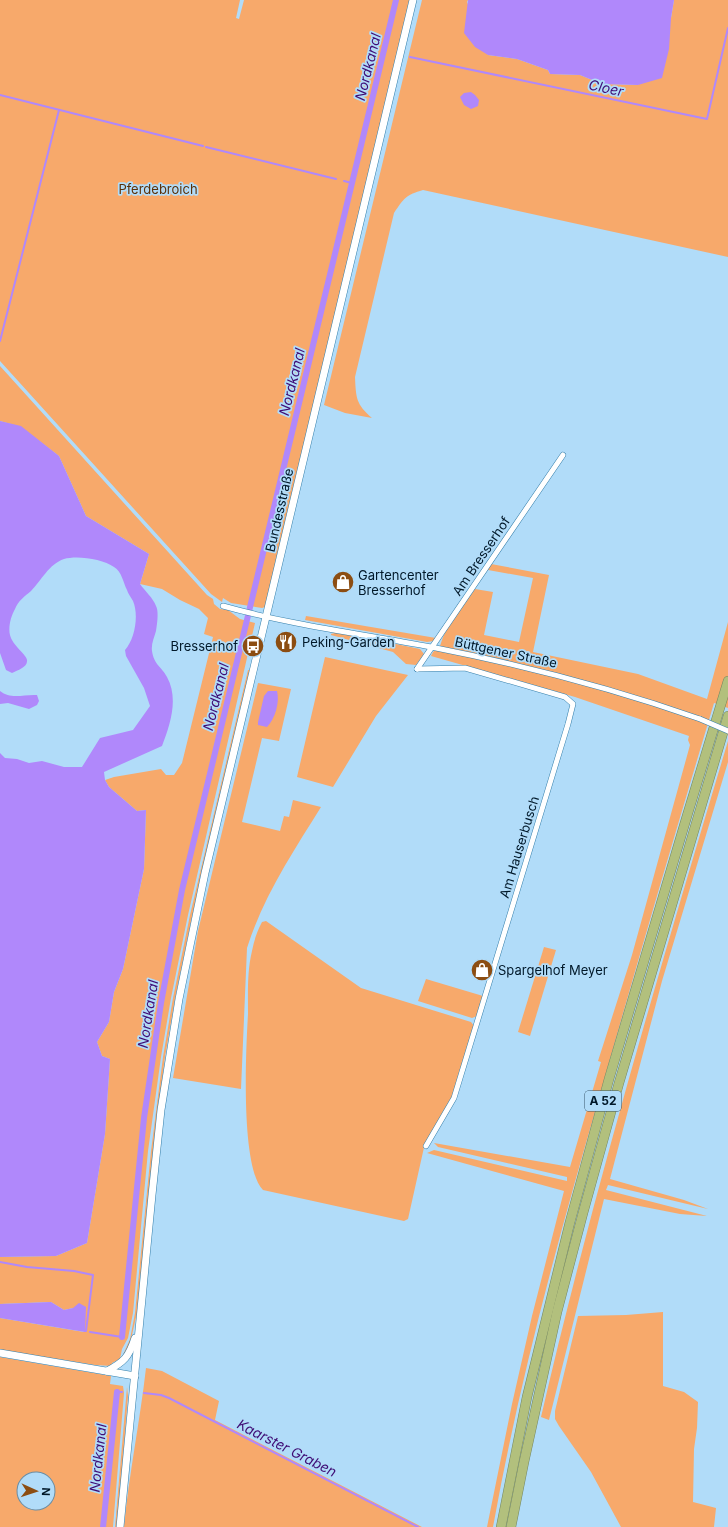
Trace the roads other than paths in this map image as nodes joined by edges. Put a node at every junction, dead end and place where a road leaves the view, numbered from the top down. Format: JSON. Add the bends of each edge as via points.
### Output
{"nodes":[{"id":1,"x":413,"y":0,"type":"edge"},
{"id":2,"x":562,"y":455,"type":"dead end"},
{"id":3,"x":223,"y":606,"type":"dead end"},
{"id":4,"x":269,"y":617,"type":"junction"},
{"id":5,"x":432,"y":647,"type":"junction"},
{"id":6,"x":417,"y":669,"type":"joint"},
{"id":7,"x":728,"y":681,"type":"edge"},
{"id":8,"x":728,"y":716,"type":"edge"},
{"id":9,"x":728,"y":731,"type":"edge"},
{"id":10,"x":426,"y":1146,"type":"dead end"},
{"id":11,"x":139,"y":1327,"type":"junction"},
{"id":12,"x":0,"y":1353,"type":"edge"},
{"id":13,"x":107,"y":1371,"type":"junction"},
{"id":14,"x":135,"y":1376,"type":"junction"},
{"id":15,"x":120,"y":1527,"type":"edge"},
{"id":16,"x":501,"y":1527,"type":"edge"},
{"id":17,"x":511,"y":1527,"type":"edge"}],
"edges":[{"from":1,"to":4,"type":"main road","name":"Bundesstraße"},
{"from":2,"to":5,"type":"street","name":"Am Bresserhof"},
{"from":3,"to":4,"type":"street","name":"Büttgener Straße"},
{"from":4,"to":5,"type":"street","name":"Büttgener Straße"},
{"from":4,"to":11,"type":"main road","name":"Bundesstraße","via":[[201,888],[178,1000],[156,1152]]},
{"from":5,"to":6,"type":"street","name":"Am Bresserhof"},
{"from":5,"to":9,"type":"street","name":"Büttgener Straße","bridge":true,"via":[[577,680],[652,702]]},
{"from":6,"to":10,"type":"street","name":"Am Hauserbusch","via":[[465,668],[565,697],[572,704],[454,1098]]},
{"from":7,"to":16,"type":"highway","number":"A 52","via":[[609,1079],[570,1222],[529,1390]]},
{"from":8,"to":17,"type":"highway","number":"A 52","via":[[583,1213],[557,1312]]},
{"from":11,"to":13,"type":"main road","via":[[127,1357]]},
{"from":11,"to":14,"type":"main road"},
{"from":12,"to":13,"type":"main road"},
{"from":13,"to":14,"type":"main road"},
{"from":14,"to":15,"type":"main road"}]}
